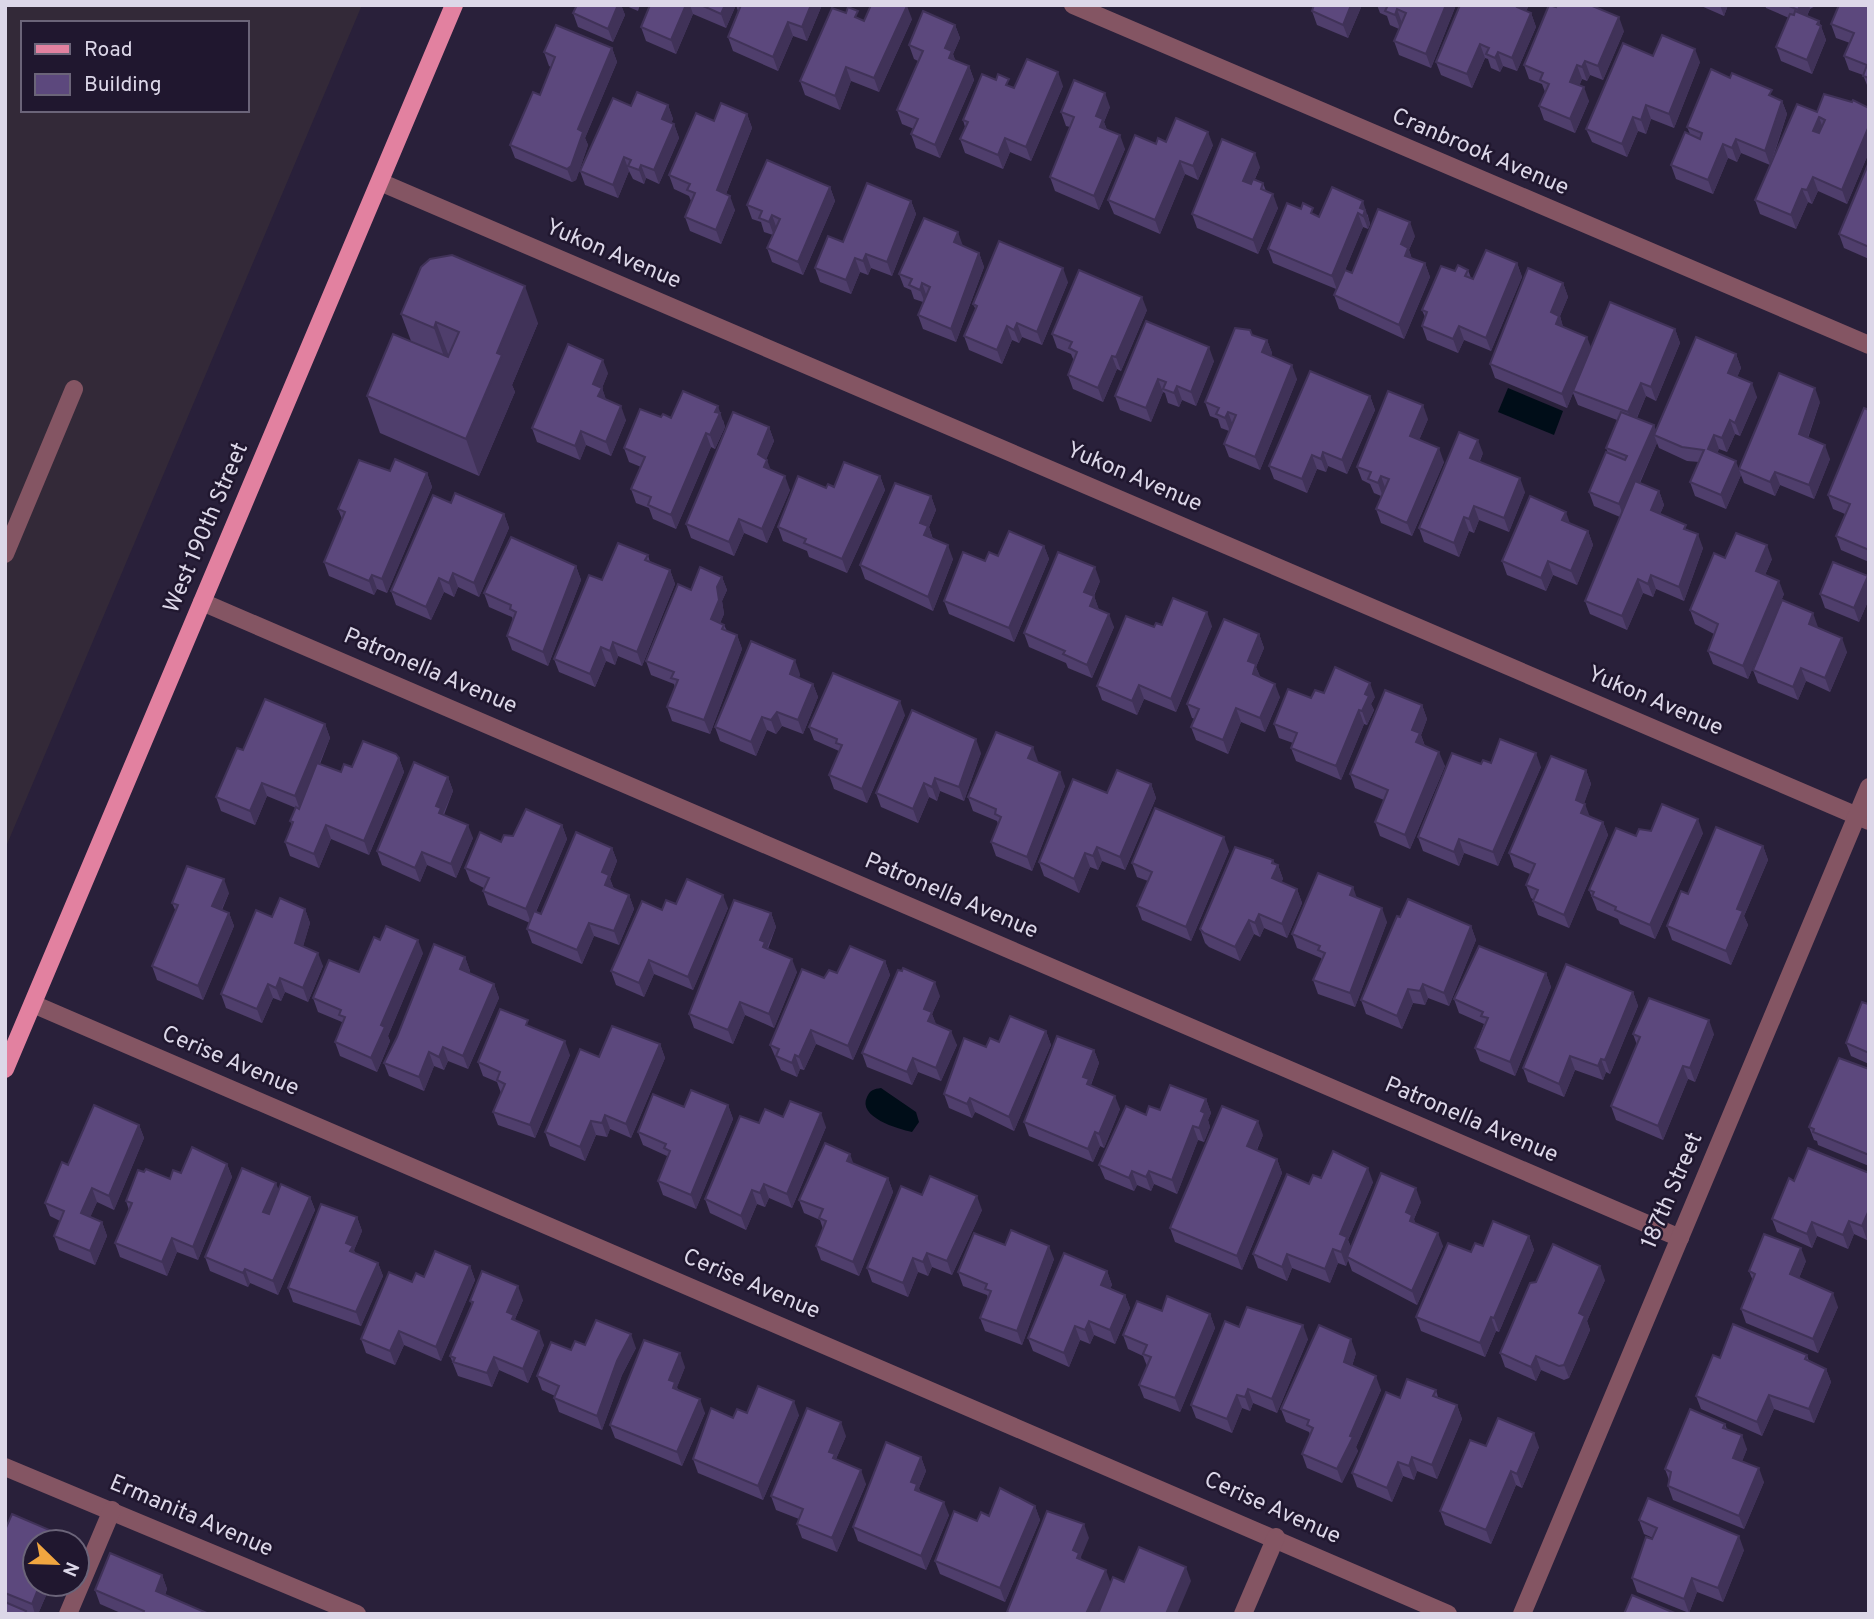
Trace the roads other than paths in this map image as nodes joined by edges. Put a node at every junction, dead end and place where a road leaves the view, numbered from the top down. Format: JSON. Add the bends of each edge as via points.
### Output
{"nodes":[{"id":1,"x":454,"y":5,"type":"edge"},
{"id":2,"x":1073,"y":5,"type":"edge"},
{"id":3,"x":380,"y":182,"type":"junction"},
{"id":4,"x":1869,"y":345,"type":"edge"},
{"id":5,"x":74,"y":389,"type":"dead end"},
{"id":6,"x":5,"y":554,"type":"edge"},
{"id":7,"x":202,"y":602,"type":"junction"},
{"id":8,"x":1869,"y":787,"type":"edge"},
{"id":9,"x":1863,"y":818,"type":"edge"},
{"id":10,"x":33,"y":1004,"type":"junction"},
{"id":11,"x":5,"y":1069,"type":"edge"},
{"id":12,"x":1679,"y":1238,"type":"junction"},
{"id":13,"x":5,"y":1467,"type":"edge"},
{"id":14,"x":112,"y":1510,"type":"junction"},
{"id":15,"x":1276,"y":1537,"type":"junction"},
{"id":16,"x":317,"y":1597,"type":"junction"},
{"id":17,"x":68,"y":1614,"type":"edge"},
{"id":18,"x":310,"y":1614,"type":"edge"},
{"id":19,"x":357,"y":1614,"type":"edge"},
{"id":20,"x":1243,"y":1614,"type":"edge"},
{"id":21,"x":1448,"y":1614,"type":"edge"},
{"id":22,"x":1522,"y":1614,"type":"edge"}],
"edges":[{"from":1,"to":3,"type":"main road","name":"West 190th Street"},
{"from":2,"to":4,"type":"street","name":"Cranbrook Avenue"},
{"from":3,"to":7,"type":"main road","name":"West 190th Street"},
{"from":3,"to":9,"type":"street","name":"Yukon Avenue"},
{"from":5,"to":6,"type":"street"},
{"from":7,"to":10,"type":"main road","name":"West 190th Street"},
{"from":7,"to":12,"type":"street","name":"Patronella Avenue"},
{"from":8,"to":9,"type":"street","name":"187th Street"},
{"from":9,"to":12,"type":"street","name":"187th Street"},
{"from":10,"to":11,"type":"main road","name":"West 190th Street"},
{"from":10,"to":15,"type":"street","name":"Cerise Avenue"},
{"from":12,"to":22,"type":"street","name":"187th Street"},
{"from":13,"to":14,"type":"street","name":"Ermanita Avenue"},
{"from":14,"to":16,"type":"street","name":"Ermanita Avenue"},
{"from":14,"to":17,"type":"street"},
{"from":15,"to":20,"type":"street"},
{"from":15,"to":21,"type":"street","name":"Cerise Avenue"},
{"from":16,"to":18,"type":"street"},
{"from":16,"to":19,"type":"street","name":"Ermanita Avenue"}]}
